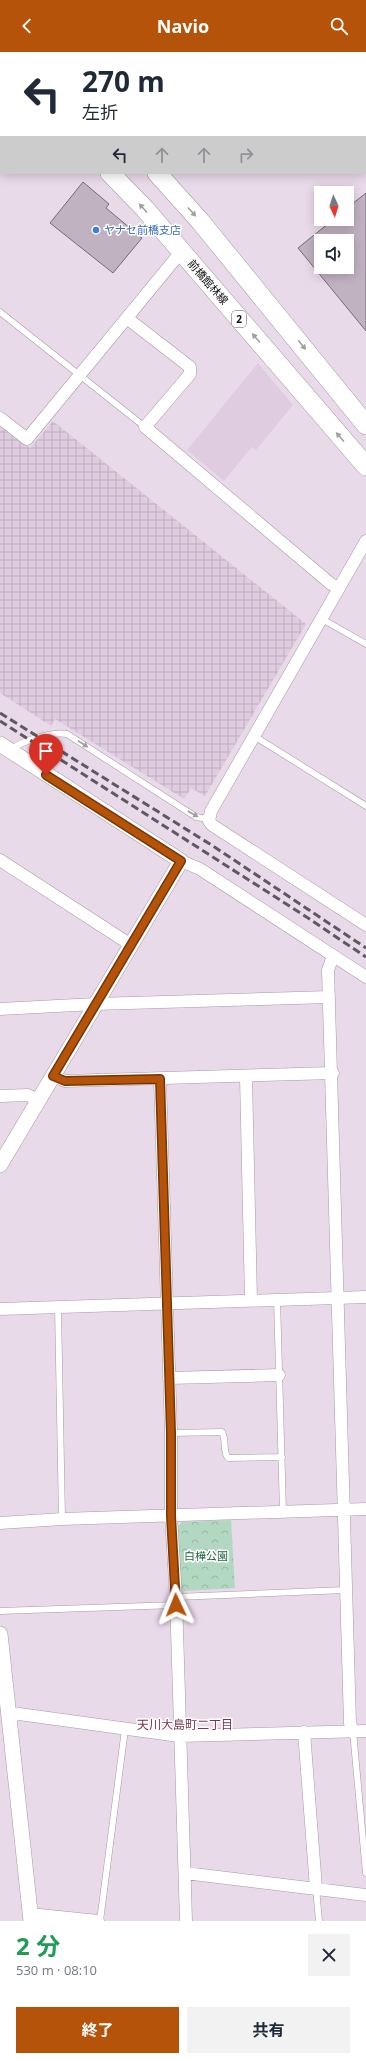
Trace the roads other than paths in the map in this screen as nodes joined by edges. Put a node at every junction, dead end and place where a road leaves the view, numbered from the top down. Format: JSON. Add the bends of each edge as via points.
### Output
{"nodes":[{"id":1,"x":111,"y":174,"type":"edge"},
{"id":2,"x":158,"y":174,"type":"edge"},
{"id":3,"x":181,"y":252,"type":"junction"},
{"id":4,"x":0,"y":312,"type":"edge"},
{"id":5,"x":128,"y":318,"type":"junction"},
{"id":6,"x":79,"y":375,"type":"junction"},
{"id":7,"x":0,"y":418,"type":"edge"},
{"id":8,"x":366,"y":425,"type":"edge"},
{"id":9,"x":145,"y":428,"type":"junction"},
{"id":10,"x":366,"y":466,"type":"edge"},
{"id":11,"x":364,"y":546,"type":"edge"},
{"id":12,"x":339,"y":588,"type":"junction"},
{"id":13,"x":322,"y":619,"type":"junction"},
{"id":14,"x":366,"y":644,"type":"edge"},
{"id":15,"x":254,"y":736,"type":"junction"},
{"id":16,"x":4,"y":747,"type":"edge"},
{"id":17,"x":366,"y":806,"type":"edge"},
{"id":18,"x":209,"y":819,"type":"junction"},
{"id":19,"x":0,"y":860,"type":"edge"},
{"id":20,"x":181,"y":861,"type":"junction"},
{"id":21,"x":366,"y":925,"type":"edge"},
{"id":22,"x":131,"y":945,"type":"junction"},
{"id":23,"x":333,"y":956,"type":"junction"},
{"id":24,"x":366,"y":977,"type":"edge"},
{"id":25,"x":329,"y":997,"type":"junction"},
{"id":26,"x":95,"y":1004,"type":"junction"},
{"id":27,"x":0,"y":1009,"type":"edge"},
{"id":28,"x":332,"y":1073,"type":"junction"},
{"id":29,"x":53,"y":1076,"type":"junction"},
{"id":30,"x":246,"y":1077,"type":"junction"},
{"id":31,"x":160,"y":1079,"type":"junction"},
{"id":32,"x":0,"y":1096,"type":"edge"},
{"id":33,"x":38,"y":1100,"type":"junction"},
{"id":34,"x":0,"y":1165,"type":"edge"},
{"id":35,"x":366,"y":1297,"type":"edge"},
{"id":36,"x":337,"y":1298,"type":"junction"},
{"id":37,"x":277,"y":1299,"type":"junction"},
{"id":38,"x":252,"y":1300,"type":"junction"},
{"id":39,"x":167,"y":1303,"type":"junction"},
{"id":40,"x":58,"y":1307,"type":"junction"},
{"id":41,"x":0,"y":1309,"type":"edge"},
{"id":42,"x":279,"y":1375,"type":"junction"},
{"id":43,"x":169,"y":1378,"type":"junction"},
{"id":44,"x":171,"y":1433,"type":"junction"},
{"id":45,"x":282,"y":1457,"type":"junction"},
{"id":46,"x":366,"y":1509,"type":"edge"},
{"id":47,"x":343,"y":1510,"type":"junction"},
{"id":48,"x":283,"y":1512,"type":"junction"},
{"id":49,"x":171,"y":1516,"type":"junction"},
{"id":50,"x":62,"y":1519,"type":"junction"},
{"id":51,"x":0,"y":1523,"type":"edge"},
{"id":52,"x":345,"y":1590,"type":"junction"},
{"id":53,"x":176,"y":1601,"type":"junction"},
{"id":54,"x":0,"y":1611,"type":"edge"},
{"id":55,"x":0,"y":1634,"type":"edge"},
{"id":56,"x":10,"y":1716,"type":"junction"},
{"id":57,"x":125,"y":1729,"type":"junction"},
{"id":58,"x":353,"y":1731,"type":"junction"},
{"id":59,"x":366,"y":1731,"type":"edge"},
{"id":60,"x":304,"y":1732,"type":"junction"},
{"id":61,"x":179,"y":1736,"type":"junction"},
{"id":62,"x":185,"y":1873,"type":"junction"},
{"id":63,"x":366,"y":1873,"type":"edge"},
{"id":64,"x":316,"y":1888,"type":"junction"},
{"id":65,"x":366,"y":1894,"type":"edge"},
{"id":66,"x":30,"y":1918,"type":"edge"},
{"id":67,"x":99,"y":1921,"type":"edge"},
{"id":68,"x":186,"y":1921,"type":"edge"},
{"id":69,"x":319,"y":1921,"type":"edge"}],
"edges":[{"from":3,"to":1,"type":"main road","name":"前橋館林線","number":"2","one_way":true},
{"from":2,"to":8,"type":"main road","one_way":true,"via":[[205,227]]},
{"from":3,"to":5,"type":"street"},
{"from":10,"to":3,"type":"main road","name":"前橋館林線","number":"2","one_way":true},
{"from":4,"to":6,"type":"lane"},
{"from":5,"to":6,"type":"street"},
{"from":5,"to":9,"type":"street","via":[[190,367],[190,374]]},
{"from":6,"to":7,"type":"street","via":[[27,439]]},
{"from":6,"to":9,"type":"lane"},
{"from":9,"to":12,"type":"street","via":[[331,584]]},
{"from":11,"to":12,"type":"street"},
{"from":12,"to":13,"type":"street"},
{"from":13,"to":14,"type":"lane"},
{"from":13,"to":15,"type":"street"},
{"from":15,"to":17,"type":"lane"},
{"from":15,"to":18,"type":"street","via":[[210,811]]},
{"from":16,"to":18,"type":"lane","one_way":true,"via":[[19,745],[58,732],[67,734],[196,817]]},
{"from":16,"to":20,"type":"street"},
{"from":18,"to":21,"type":"street","via":[[212,825]]},
{"from":19,"to":22,"type":"street"},
{"from":20,"to":22,"type":"street"},
{"from":20,"to":23,"type":"street","via":[[200,869]]},
{"from":22,"to":26,"type":"street"},
{"from":23,"to":24,"type":"street"},
{"from":23,"to":25,"type":"street","via":[[328,970]]},
{"from":25,"to":26,"type":"street"},
{"from":25,"to":28,"type":"street"},
{"from":26,"to":27,"type":"street"},
{"from":26,"to":29,"type":"street"},
{"from":28,"to":30,"type":"street"},
{"from":28,"to":36,"type":"street"},
{"from":29,"to":31,"type":"street","via":[[65,1081]]},
{"from":29,"to":33,"type":"street"},
{"from":30,"to":31,"type":"street"},
{"from":30,"to":38,"type":"street"},
{"from":31,"to":39,"type":"street"},
{"from":32,"to":33,"type":"street","via":[[28,1095]]},
{"from":33,"to":34,"type":"street"},
{"from":35,"to":36,"type":"street"},
{"from":36,"to":37,"type":"street"},
{"from":36,"to":47,"type":"street"},
{"from":37,"to":38,"type":"street"},
{"from":37,"to":42,"type":"lane"},
{"from":38,"to":39,"type":"street"},
{"from":39,"to":40,"type":"street"},
{"from":39,"to":43,"type":"street"},
{"from":40,"to":41,"type":"street"},
{"from":40,"to":50,"type":"lane"},
{"from":42,"to":43,"type":"street"},
{"from":42,"to":45,"type":"lane"},
{"from":43,"to":44,"type":"street"},
{"from":44,"to":45,"type":"lane","via":[[222,1432],[224,1452],[228,1458]]},
{"from":44,"to":49,"type":"street"},
{"from":45,"to":48,"type":"lane"},
{"from":46,"to":47,"type":"street"},
{"from":47,"to":48,"type":"street"},
{"from":47,"to":52,"type":"street"},
{"from":48,"to":49,"type":"street"},
{"from":49,"to":50,"type":"street"},
{"from":49,"to":53,"type":"street"},
{"from":50,"to":51,"type":"street"},
{"from":52,"to":53,"type":"lane"},
{"from":52,"to":58,"type":"street","via":[[350,1723]]},
{"from":53,"to":54,"type":"lane"},
{"from":53,"to":61,"type":"street"},
{"from":55,"to":56,"type":"street"},
{"from":56,"to":57,"type":"street","via":[[19,1714]]},
{"from":56,"to":66,"type":"street"},
{"from":57,"to":61,"type":"street"},
{"from":57,"to":67,"type":"lane"},
{"from":58,"to":59,"type":"street"},
{"from":58,"to":60,"type":"street"},
{"from":58,"to":63,"type":"lane"},
{"from":60,"to":61,"type":"street"},
{"from":60,"to":64,"type":"street"},
{"from":61,"to":62,"type":"street"},
{"from":62,"to":64,"type":"street"},
{"from":62,"to":68,"type":"street"},
{"from":64,"to":65,"type":"street"},
{"from":64,"to":69,"type":"lane"},
{"from":66,"to":67,"type":"street"}]}
